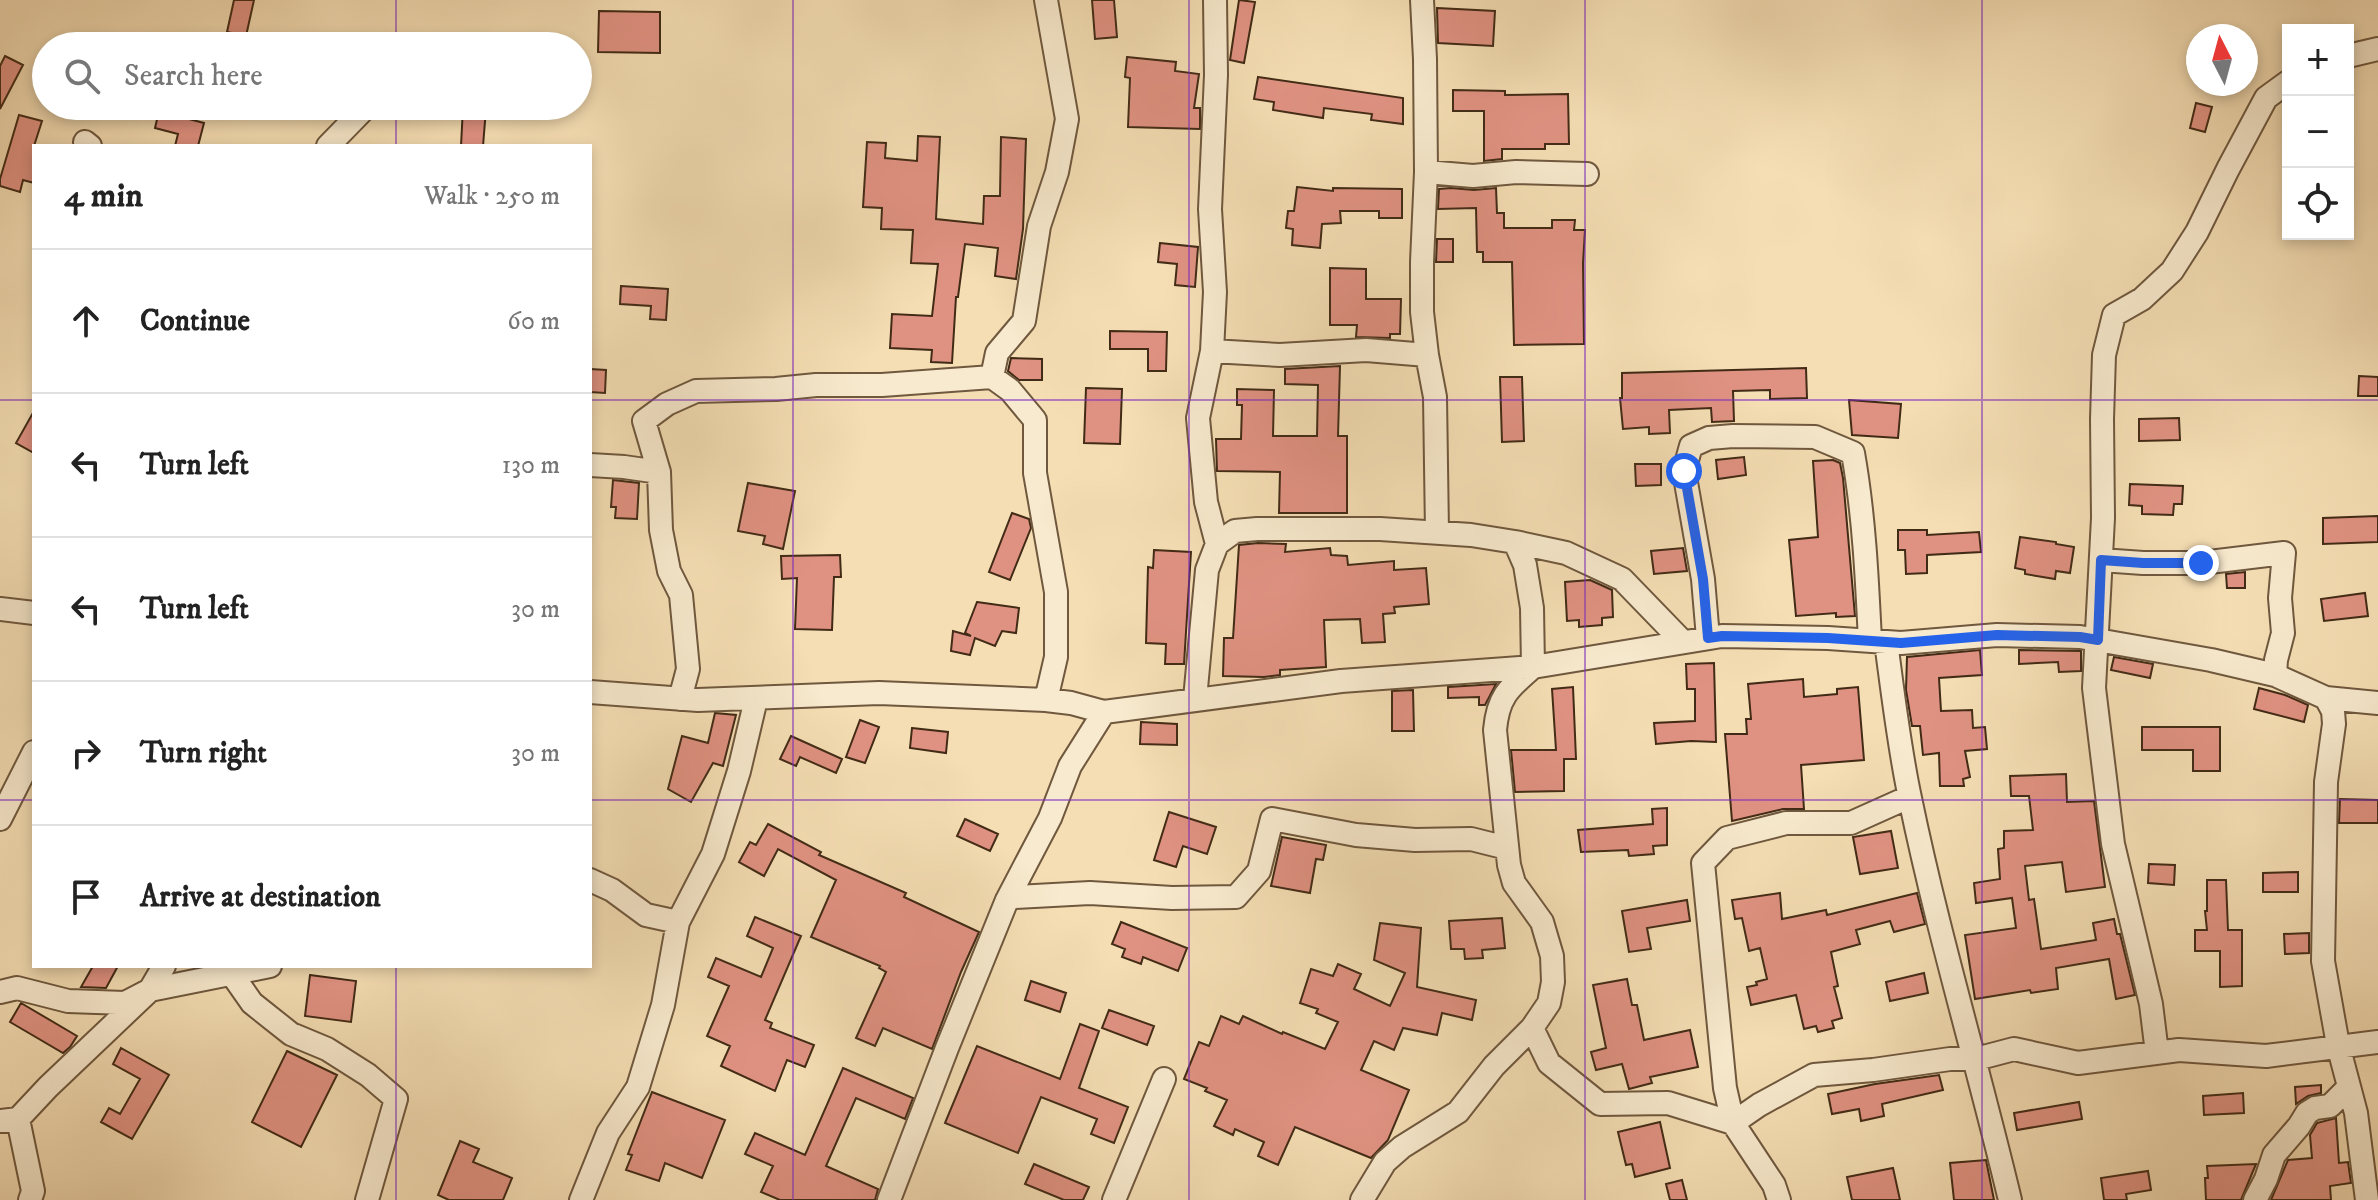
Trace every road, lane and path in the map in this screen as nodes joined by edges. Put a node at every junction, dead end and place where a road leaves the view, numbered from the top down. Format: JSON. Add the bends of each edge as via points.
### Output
{"nodes":[{"id":1,"x":1046,"y":0,"type":"edge"},
{"id":2,"x":1215,"y":0,"type":"edge"},
{"id":3,"x":1422,"y":0,"type":"edge"},
{"id":4,"x":2378,"y":49,"type":"edge"},
{"id":5,"x":2354,"y":55,"type":"edge"},
{"id":6,"x":2282,"y":86,"type":"edge"},
{"id":7,"x":353,"y":120,"type":"edge"},
{"id":8,"x":330,"y":144,"type":"edge"},
{"id":9,"x":1426,"y":172,"type":"junction"},
{"id":10,"x":1587,"y":174,"type":"dead end"},
{"id":11,"x":1212,"y":351,"type":"junction"},
{"id":12,"x":1427,"y":355,"type":"junction"},
{"id":13,"x":992,"y":377,"type":"junction"},
{"id":14,"x":592,"y":465,"type":"edge"},
{"id":15,"x":659,"y":472,"type":"junction"},
{"id":16,"x":1437,"y":532,"type":"junction"},
{"id":17,"x":1515,"y":542,"type":"junction"},
{"id":18,"x":1217,"y":544,"type":"junction"},
{"id":19,"x":2101,"y":560,"type":"junction"},
{"id":20,"x":0,"y":609,"type":"edge"},
{"id":21,"x":32,"y":613,"type":"edge"},
{"id":22,"x":1708,"y":638,"type":"junction"},
{"id":23,"x":2098,"y":640,"type":"junction"},
{"id":24,"x":1878,"y":641,"type":"junction"},
{"id":25,"x":1683,"y":642,"type":"junction"},
{"id":26,"x":1533,"y":667,"type":"junction"},
{"id":27,"x":2275,"y":675,"type":"junction"},
{"id":28,"x":592,"y":692,"type":"edge"},
{"id":29,"x":2326,"y":698,"type":"junction"},
{"id":30,"x":680,"y":699,"type":"junction"},
{"id":31,"x":756,"y":699,"type":"junction"},
{"id":32,"x":1195,"y":699,"type":"junction"},
{"id":33,"x":1046,"y":700,"type":"junction"},
{"id":34,"x":2378,"y":703,"type":"edge"},
{"id":35,"x":1104,"y":712,"type":"junction"},
{"id":36,"x":32,"y":756,"type":"edge"},
{"id":37,"x":1909,"y":797,"type":"junction"},
{"id":38,"x":0,"y":819,"type":"edge"},
{"id":39,"x":1507,"y":848,"type":"junction"},
{"id":40,"x":592,"y":881,"type":"edge"},
{"id":41,"x":1007,"y":900,"type":"junction"},
{"id":42,"x":678,"y":922,"type":"junction"},
{"id":43,"x":163,"y":968,"type":"edge"},
{"id":44,"x":259,"y":968,"type":"edge"},
{"id":45,"x":231,"y":973,"type":"junction"},
{"id":46,"x":150,"y":990,"type":"junction"},
{"id":47,"x":0,"y":992,"type":"edge"},
{"id":48,"x":1532,"y":1028,"type":"junction"},
{"id":49,"x":2378,"y":1042,"type":"edge"},
{"id":50,"x":2338,"y":1045,"type":"junction"},
{"id":51,"x":2157,"y":1053,"type":"junction"},
{"id":52,"x":1976,"y":1059,"type":"junction"},
{"id":53,"x":1164,"y":1079,"type":"dead end"},
{"id":54,"x":2349,"y":1087,"type":"junction"},
{"id":55,"x":6,"y":1116,"type":"edge"},
{"id":56,"x":1733,"y":1123,"type":"junction"},
{"id":57,"x":33,"y":1197,"type":"edge"},
{"id":58,"x":367,"y":1200,"type":"edge"},
{"id":59,"x":581,"y":1200,"type":"edge"},
{"id":60,"x":889,"y":1200,"type":"edge"},
{"id":61,"x":1114,"y":1200,"type":"edge"},
{"id":62,"x":1362,"y":1200,"type":"edge"},
{"id":63,"x":1779,"y":1200,"type":"edge"},
{"id":64,"x":2010,"y":1200,"type":"edge"},
{"id":65,"x":2255,"y":1200,"type":"edge"},
{"id":66,"x":2367,"y":1200,"type":"edge"}],
"edges":[{"from":1,"to":13,"type":"street","via":[[1067,119],[1039,226],[1024,321],[997,353]]},
{"from":2,"to":11,"type":"street"},
{"from":3,"to":9,"type":"street"},
{"from":4,"to":5,"type":"street"},
{"from":6,"to":19,"type":"street","via":[[2266,98],[2172,271],[2142,299],[2114,315],[2104,355]]},
{"from":7,"to":8,"type":"street"},
{"from":9,"to":10,"type":"street"},
{"from":9,"to":12,"type":"street","via":[[1422,312]]},
{"from":11,"to":12,"type":"street"},
{"from":11,"to":18,"type":"street","via":[[1198,418],[1206,502]]},
{"from":12,"to":16,"type":"street","via":[[1435,397]]},
{"from":13,"to":15,"type":"street","via":[[696,391],[644,421]]},
{"from":13,"to":33,"type":"street","via":[[1035,420],[1035,473],[1056,592],[1056,657]]},
{"from":14,"to":15,"type":"street"},
{"from":15,"to":30,"type":"street","via":[[661,530],[669,571],[681,595],[685,632],[688,669]]},
{"from":16,"to":17,"type":"street"},
{"from":16,"to":18,"type":"street","via":[[1257,529],[1235,531]]},
{"from":17,"to":25,"type":"street","via":[[1566,553],[1622,579]]},
{"from":17,"to":26,"type":"street","via":[[1532,608]]},
{"from":18,"to":32,"type":"street","via":[[1207,570]]},
{"from":19,"to":23,"type":"street"},
{"from":19,"to":27,"type":"street","via":[[2201,563],[2284,553],[2283,633]]},
{"from":20,"to":21,"type":"street"},
{"from":22,"to":24,"type":"street"},
{"from":22,"to":24,"type":"street","via":[[1684,471],[1691,446],[1733,436],[1815,437],[1853,453]]},
{"from":22,"to":25,"type":"street"},
{"from":23,"to":24,"type":"street","via":[[1997,635]]},
{"from":23,"to":27,"type":"street"},
{"from":23,"to":51,"type":"street","via":[[2094,688],[2113,844],[2151,1004]]},
{"from":24,"to":37,"type":"street"},
{"from":25,"to":26,"type":"street"},
{"from":26,"to":32,"type":"street","via":[[1341,681]]},
{"from":26,"to":39,"type":"street","via":[[1507,690],[1496,713]]},
{"from":27,"to":29,"type":"street"},
{"from":28,"to":30,"type":"street"},
{"from":29,"to":34,"type":"street"},
{"from":29,"to":50,"type":"street","via":[[2334,724],[2326,782],[2323,961]]},
{"from":30,"to":31,"type":"street"},
{"from":31,"to":33,"type":"street","via":[[879,693]]},
{"from":31,"to":42,"type":"street","via":[[713,854]]},
{"from":32,"to":35,"type":"street"},
{"from":33,"to":35,"type":"street"},
{"from":35,"to":41,"type":"street","via":[[1070,766],[1050,818]]},
{"from":36,"to":38,"type":"street"},
{"from":37,"to":52,"type":"street"},
{"from":37,"to":56,"type":"street","via":[[1851,823],[1786,823],[1727,838],[1703,863]]},
{"from":39,"to":41,"type":"street","via":[[1471,839],[1356,835],[1272,819],[1259,871],[1236,897],[1090,893]]},
{"from":39,"to":48,"type":"street","via":[[1514,883],[1542,922],[1552,956],[1549,1003]]},
{"from":40,"to":42,"type":"street","via":[[646,915]]},
{"from":41,"to":60,"type":"street"},
{"from":42,"to":59,"type":"street","via":[[663,1005],[638,1087],[608,1133]]},
{"from":43,"to":46,"type":"street"},
{"from":44,"to":45,"type":"street"},
{"from":45,"to":46,"type":"street"},
{"from":45,"to":58,"type":"street","via":[[252,1003],[291,1034],[327,1049],[396,1099]]},
{"from":46,"to":47,"type":"street","via":[[125,1003],[68,1001],[17,988]]},
{"from":46,"to":55,"type":"street","via":[[48,1087]]},
{"from":48,"to":56,"type":"street","via":[[1549,1063],[1600,1104],[1668,1103]]},
{"from":48,"to":62,"type":"street","via":[[1458,1112],[1385,1162]]},
{"from":49,"to":50,"type":"street"},
{"from":50,"to":51,"type":"street","via":[[2266,1056]]},
{"from":50,"to":54,"type":"street"},
{"from":51,"to":52,"type":"street","via":[[2078,1063],[2014,1049]]},
{"from":52,"to":56,"type":"street","via":[[1814,1075]]},
{"from":52,"to":64,"type":"street"},
{"from":53,"to":61,"type":"street"},
{"from":54,"to":65,"type":"street","via":[[2330,1106],[2307,1113],[2274,1155]]},
{"from":54,"to":66,"type":"street"},
{"from":55,"to":57,"type":"street"},
{"from":56,"to":63,"type":"street"}]}
